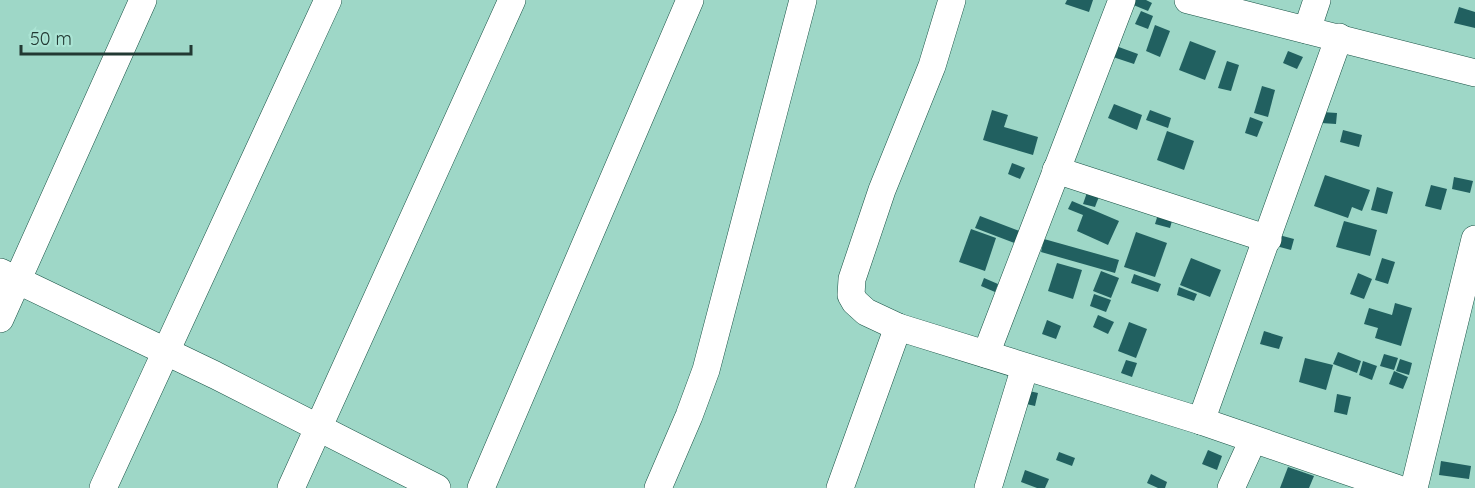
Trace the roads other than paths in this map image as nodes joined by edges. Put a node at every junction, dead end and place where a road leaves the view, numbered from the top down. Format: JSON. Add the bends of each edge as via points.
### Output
{"nodes":[{"id":1,"x":143,"y":0,"type":"edge"},
{"id":2,"x":328,"y":0,"type":"edge"},
{"id":3,"x":512,"y":0,"type":"edge"},
{"id":4,"x":690,"y":0,"type":"edge"},
{"id":5,"x":803,"y":0,"type":"edge"},
{"id":6,"x":952,"y":0,"type":"edge"},
{"id":7,"x":1122,"y":0,"type":"edge"},
{"id":8,"x":1188,"y":0,"type":"edge"},
{"id":9,"x":1317,"y":0,"type":"edge"},
{"id":10,"x":1307,"y":30,"type":"junction"},
{"id":11,"x":1339,"y":37,"type":"junction"},
{"id":12,"x":1475,"y":73,"type":"edge"},
{"id":13,"x":1056,"y":170,"type":"junction"},
{"id":14,"x":1268,"y":239,"type":"junction"},
{"id":15,"x":1475,"y":239,"type":"edge"},
{"id":16,"x":9,"y":277,"type":"edge"},
{"id":17,"x":0,"y":319,"type":"edge"},
{"id":18,"x":898,"y":327,"type":"junction"},
{"id":19,"x":166,"y":352,"type":"junction"},
{"id":20,"x":986,"y":354,"type":"junction"},
{"id":21,"x":1025,"y":367,"type":"junction"},
{"id":22,"x":1201,"y":422,"type":"junction"},
{"id":23,"x":317,"y":428,"type":"junction"},
{"id":24,"x":1253,"y":440,"type":"junction"},
{"id":25,"x":844,"y":486,"type":"edge"},
{"id":26,"x":103,"y":488,"type":"edge"},
{"id":27,"x":291,"y":488,"type":"edge"},
{"id":28,"x":437,"y":488,"type":"edge"},
{"id":29,"x":481,"y":488,"type":"edge"},
{"id":30,"x":658,"y":488,"type":"edge"},
{"id":31,"x":988,"y":488,"type":"edge"},
{"id":32,"x":1231,"y":488,"type":"edge"},
{"id":33,"x":1396,"y":488,"type":"edge"},
{"id":34,"x":1414,"y":488,"type":"edge"}],
"edges":[{"from":1,"to":16,"type":"street"},
{"from":2,"to":19,"type":"street"},
{"from":3,"to":23,"type":"street"},
{"from":4,"to":29,"type":"street"},
{"from":5,"to":30,"type":"street","via":[[706,370]]},
{"from":6,"to":18,"type":"street","via":[[932,66],[882,190],[852,279],[851,295],[855,302],[866,312]]},
{"from":7,"to":13,"type":"street"},
{"from":8,"to":10,"type":"street"},
{"from":9,"to":10,"type":"street"},
{"from":10,"to":11,"type":"street"},
{"from":11,"to":12,"type":"street"},
{"from":11,"to":14,"type":"street"},
{"from":13,"to":14,"type":"street"},
{"from":13,"to":20,"type":"street"},
{"from":14,"to":22,"type":"street"},
{"from":15,"to":34,"type":"street"},
{"from":16,"to":17,"type":"street"},
{"from":16,"to":19,"type":"street"},
{"from":18,"to":20,"type":"street"},
{"from":18,"to":25,"type":"street"},
{"from":19,"to":23,"type":"street"},
{"from":19,"to":26,"type":"street"},
{"from":20,"to":21,"type":"street"},
{"from":21,"to":22,"type":"street"},
{"from":21,"to":31,"type":"street"},
{"from":22,"to":24,"type":"street"},
{"from":23,"to":27,"type":"street"},
{"from":23,"to":28,"type":"street"},
{"from":24,"to":32,"type":"street"},
{"from":24,"to":33,"type":"street"}]}
